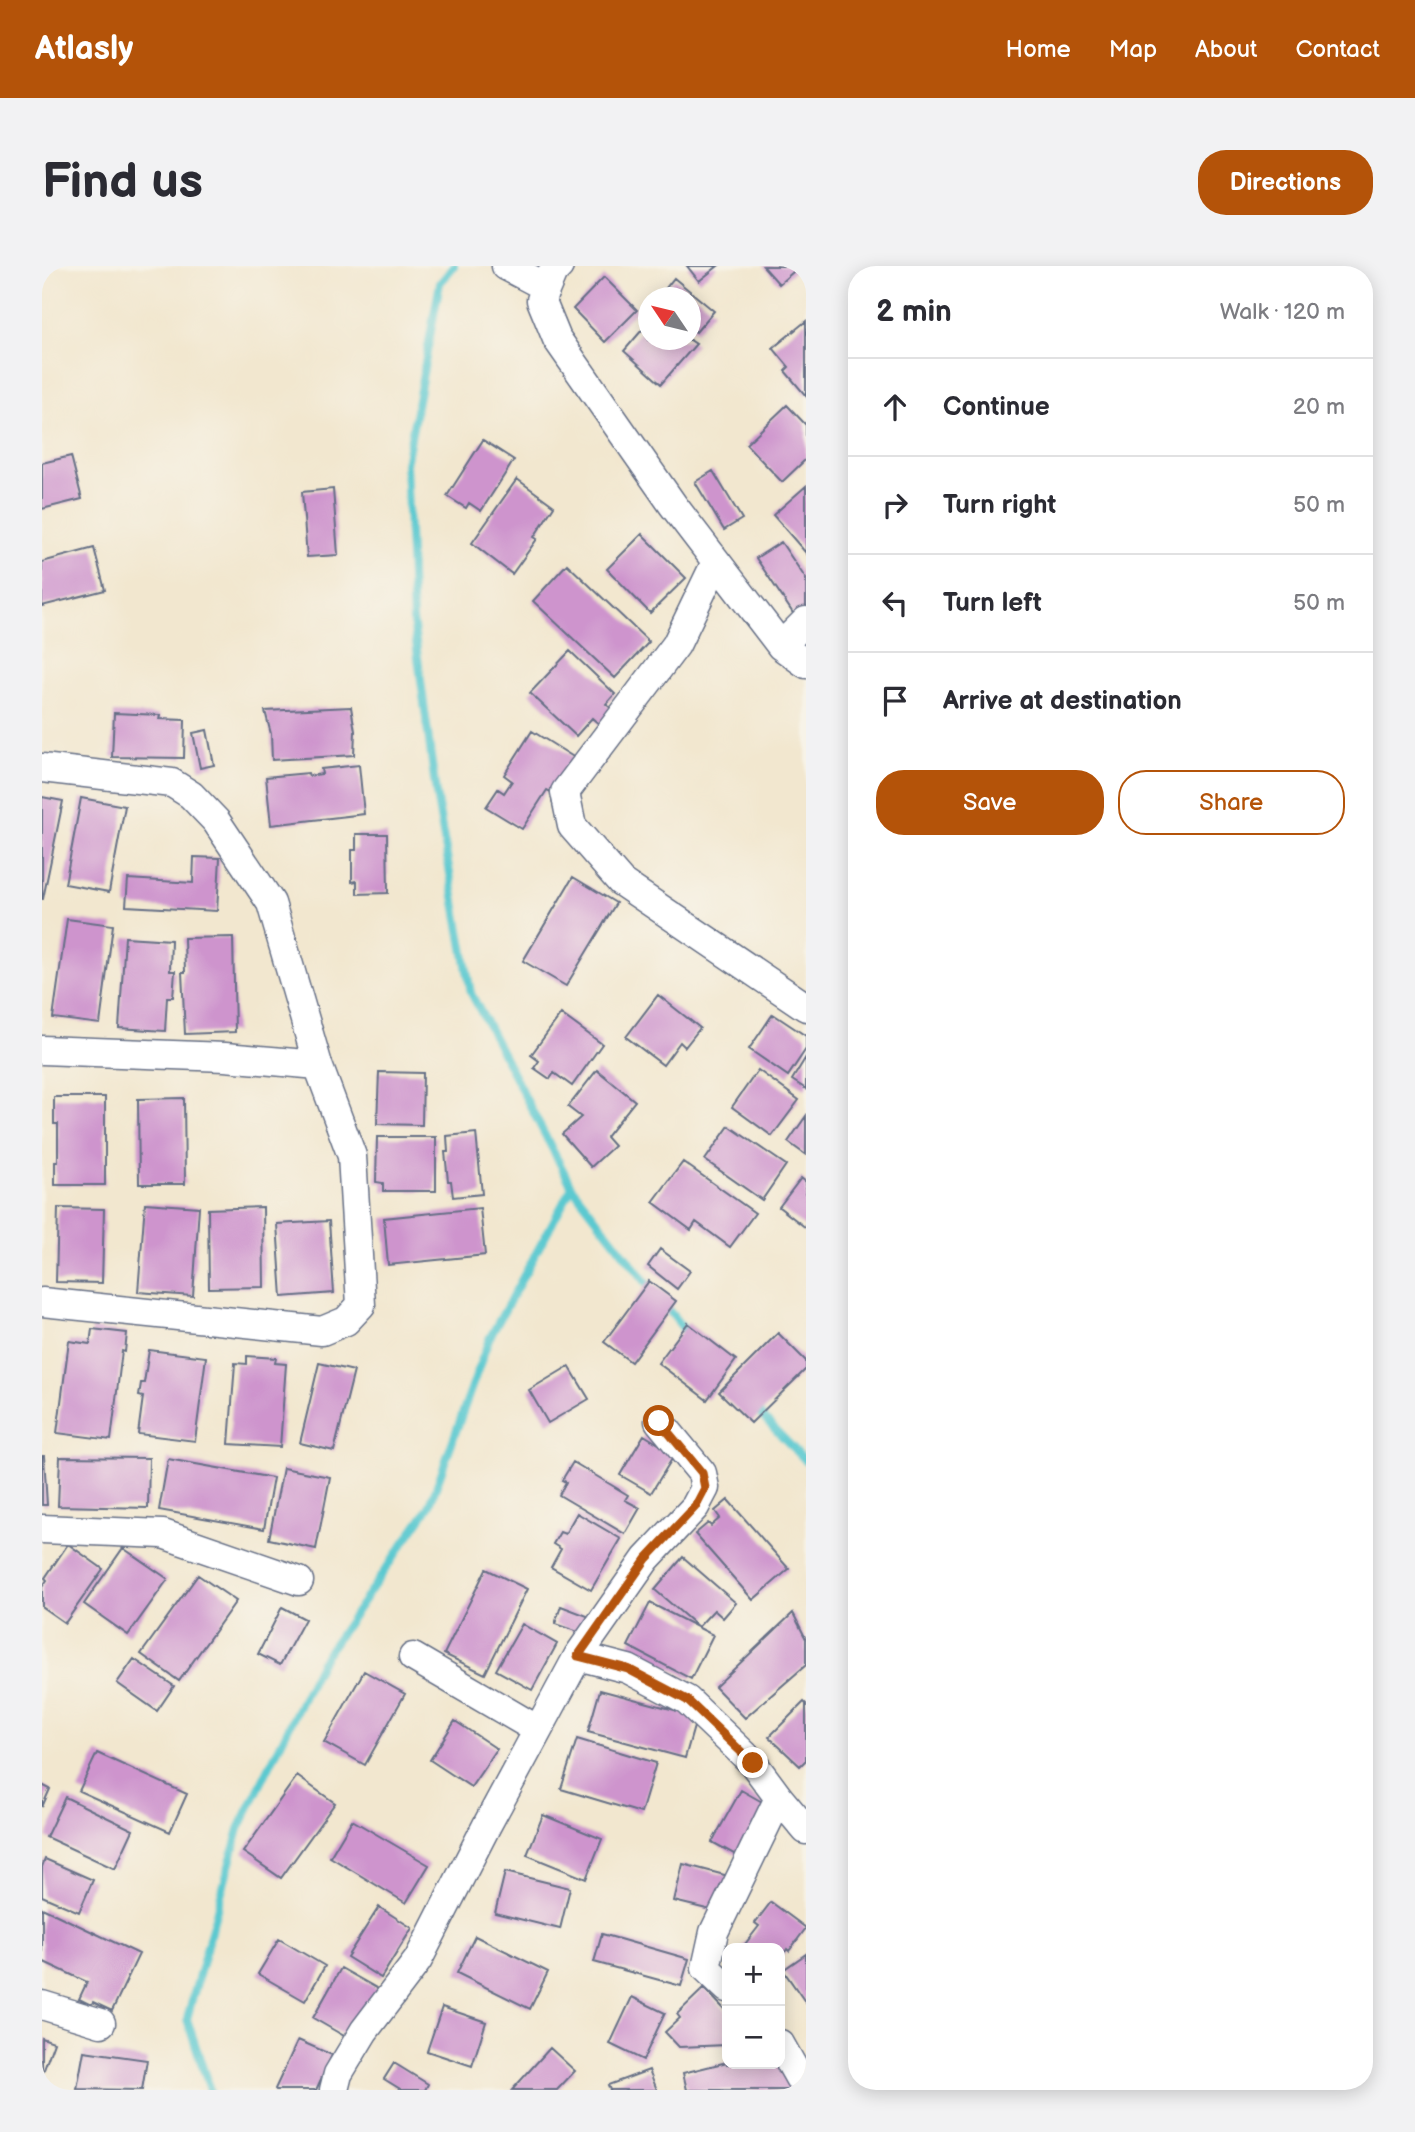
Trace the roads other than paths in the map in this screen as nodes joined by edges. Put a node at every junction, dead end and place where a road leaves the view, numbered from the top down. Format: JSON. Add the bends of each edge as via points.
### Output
{"nodes":[{"id":1,"x":506,"y":266,"type":"edge"},
{"id":2,"x":553,"y":277,"type":"edge"},
{"id":3,"x":716,"y":562,"type":"junction"},
{"id":4,"x":806,"y":621,"type":"edge"},
{"id":5,"x":781,"y":646,"type":"junction"},
{"id":6,"x":806,"y":664,"type":"edge"},
{"id":7,"x":42,"y":768,"type":"edge"},
{"id":8,"x":806,"y":1007,"type":"edge"},
{"id":9,"x":42,"y":1050,"type":"edge"},
{"id":10,"x":318,"y":1065,"type":"junction"},
{"id":11,"x":42,"y":1302,"type":"edge"},
{"id":12,"x":659,"y":1421,"type":"dead end"},
{"id":13,"x":42,"y":1530,"type":"edge"},
{"id":14,"x":299,"y":1581,"type":"dead end"},
{"id":15,"x":578,"y":1656,"type":"junction"},
{"id":16,"x":412,"y":1657,"type":"dead end"},
{"id":17,"x":538,"y":1730,"type":"junction"},
{"id":18,"x":779,"y":1798,"type":"junction"},
{"id":19,"x":806,"y":1829,"type":"edge"},
{"id":20,"x":722,"y":1983,"type":"edge"},
{"id":21,"x":42,"y":2006,"type":"edge"},
{"id":22,"x":101,"y":2023,"type":"dead end"},
{"id":23,"x":785,"y":2053,"type":"edge"},
{"id":24,"x":334,"y":2090,"type":"edge"},
{"id":25,"x":806,"y":2090,"type":"edge"}],
"edges":[{"from":1,"to":2,"type":"street"},
{"from":2,"to":3,"type":"street","via":[[541,300],[557,339]]},
{"from":3,"to":5,"type":"street"},
{"from":3,"to":8,"type":"street","via":[[676,645],[565,792],[572,826],[621,882]]},
{"from":4,"to":5,"type":"street"},
{"from":5,"to":6,"type":"street"},
{"from":7,"to":10,"type":"street","via":[[172,783],[216,821],[271,903]]},
{"from":9,"to":10,"type":"street"},
{"from":10,"to":11,"type":"street","via":[[352,1156],[361,1305],[346,1321],[322,1331]]},
{"from":12,"to":15,"type":"street","via":[[702,1473],[705,1488],[695,1507],[646,1559]]},
{"from":13,"to":14,"type":"street","via":[[163,1534]]},
{"from":15,"to":17,"type":"street"},
{"from":15,"to":18,"type":"street","via":[[628,1669],[687,1700],[753,1763]]},
{"from":16,"to":17,"type":"street"},
{"from":17,"to":24,"type":"street","via":[[418,1960],[364,2031],[338,2074]]},
{"from":18,"to":19,"type":"street"},
{"from":18,"to":20,"type":"street","via":[[714,1932],[706,1968]]},
{"from":21,"to":22,"type":"street"},
{"from":23,"to":25,"type":"street"}]}
